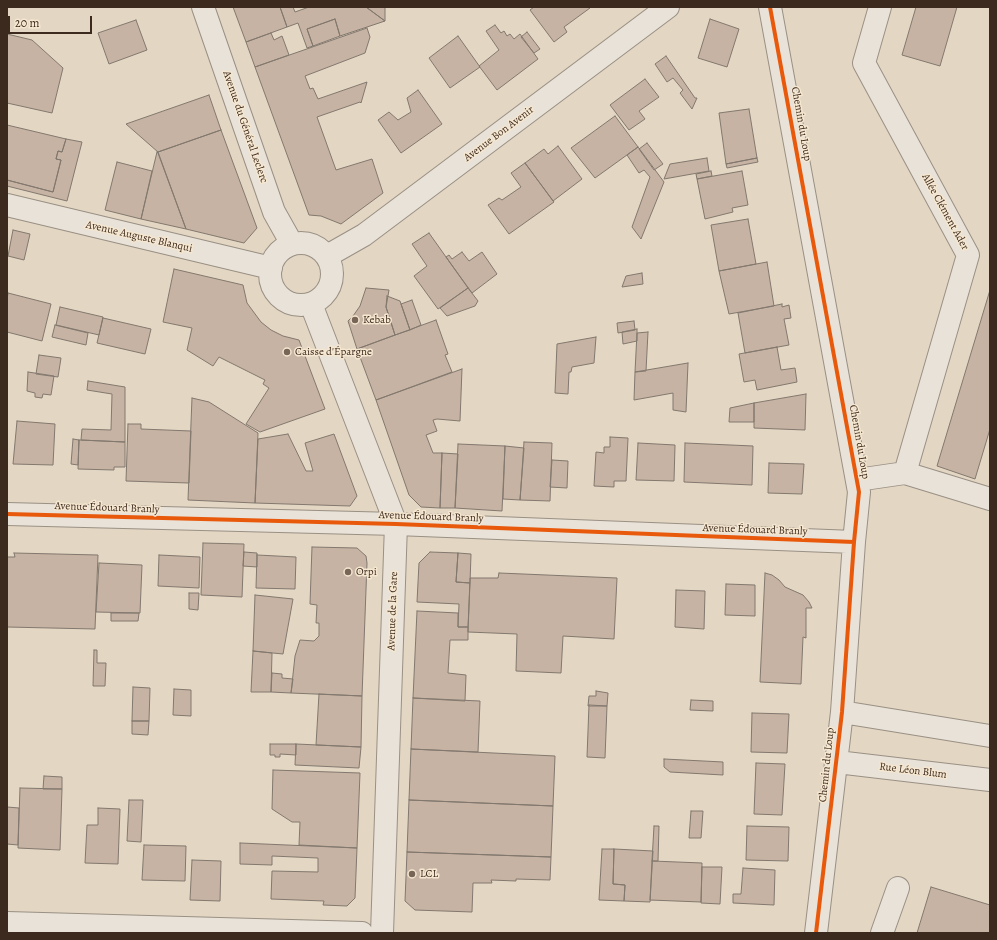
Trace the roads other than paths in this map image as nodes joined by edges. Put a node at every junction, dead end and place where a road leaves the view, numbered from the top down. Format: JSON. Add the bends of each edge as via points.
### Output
{"nodes":[{"id":1,"x":203,"y":7,"type":"edge"},
{"id":2,"x":668,"y":7,"type":"edge"},
{"id":3,"x":770,"y":7,"type":"edge"},
{"id":4,"x":880,"y":7,"type":"edge"},
{"id":5,"x":7,"y":205,"type":"edge"},
{"id":6,"x":292,"y":244,"type":"junction"},
{"id":7,"x":327,"y":256,"type":"junction"},
{"id":8,"x":271,"y":268,"type":"junction"},
{"id":9,"x":311,"y":304,"type":"junction"},
{"id":10,"x":906,"y":473,"type":"junction"},
{"id":11,"x":857,"y":480,"type":"junction"},
{"id":12,"x":990,"y":500,"type":"edge"},
{"id":13,"x":7,"y":514,"type":"edge"},
{"id":14,"x":396,"y":524,"type":"junction"},
{"id":15,"x":854,"y":542,"type":"junction"},
{"id":16,"x":842,"y":712,"type":"junction"},
{"id":17,"x":990,"y":736,"type":"edge"},
{"id":18,"x":837,"y":762,"type":"junction"},
{"id":19,"x":990,"y":780,"type":"edge"},
{"id":20,"x":898,"y":888,"type":"dead end"},
{"id":21,"x":7,"y":923,"type":"edge"},
{"id":22,"x":362,"y":933,"type":"edge"},
{"id":23,"x":382,"y":933,"type":"edge"},
{"id":24,"x":816,"y":933,"type":"edge"},
{"id":25,"x":882,"y":933,"type":"edge"}],
"edges":[{"from":1,"to":6,"type":"street","name":"Avenue du Général Leclerc","via":[[274,212]]},
{"from":2,"to":7,"type":"street","name":"Avenue Bon Avenir","via":[[364,235]]},
{"from":3,"to":11,"type":"street","name":"Chemin du Loup"},
{"from":4,"to":10,"type":"street","name":"Allée Clément Ader","via":[[864,63],[968,255]]},
{"from":5,"to":8,"type":"street","name":"Avenue Auguste Blanqui"},
{"from":6,"to":7,"type":"street","via":[[311,244],[320,248]]},
{"from":6,"to":8,"type":"street","via":[[278,254]]},
{"from":7,"to":9,"type":"street","via":[[333,274],[331,284],[320,299]]},
{"from":8,"to":9,"type":"street","via":[[270,279],[274,290],[281,298],[290,303]]},
{"from":9,"to":14,"type":"street","name":"Avenue de la Gare"},
{"from":10,"to":11,"type":"street"},
{"from":10,"to":12,"type":"street"},
{"from":11,"to":15,"type":"street","name":"Chemin du Loup","via":[[859,492]]},
{"from":13,"to":14,"type":"street","name":"Avenue Édouard Branly"},
{"from":14,"to":15,"type":"street","name":"Avenue Édouard Branly"},
{"from":14,"to":23,"type":"street","name":"Avenue de la Gare"},
{"from":15,"to":16,"type":"street","name":"Chemin du Loup"},
{"from":16,"to":17,"type":"street"},
{"from":16,"to":18,"type":"street","name":"Chemin du Loup"},
{"from":18,"to":19,"type":"street","name":"Rue Léon Blum"},
{"from":18,"to":24,"type":"street","name":"Chemin du Loup"},
{"from":20,"to":25,"type":"street"},
{"from":21,"to":22,"type":"street"}]}
